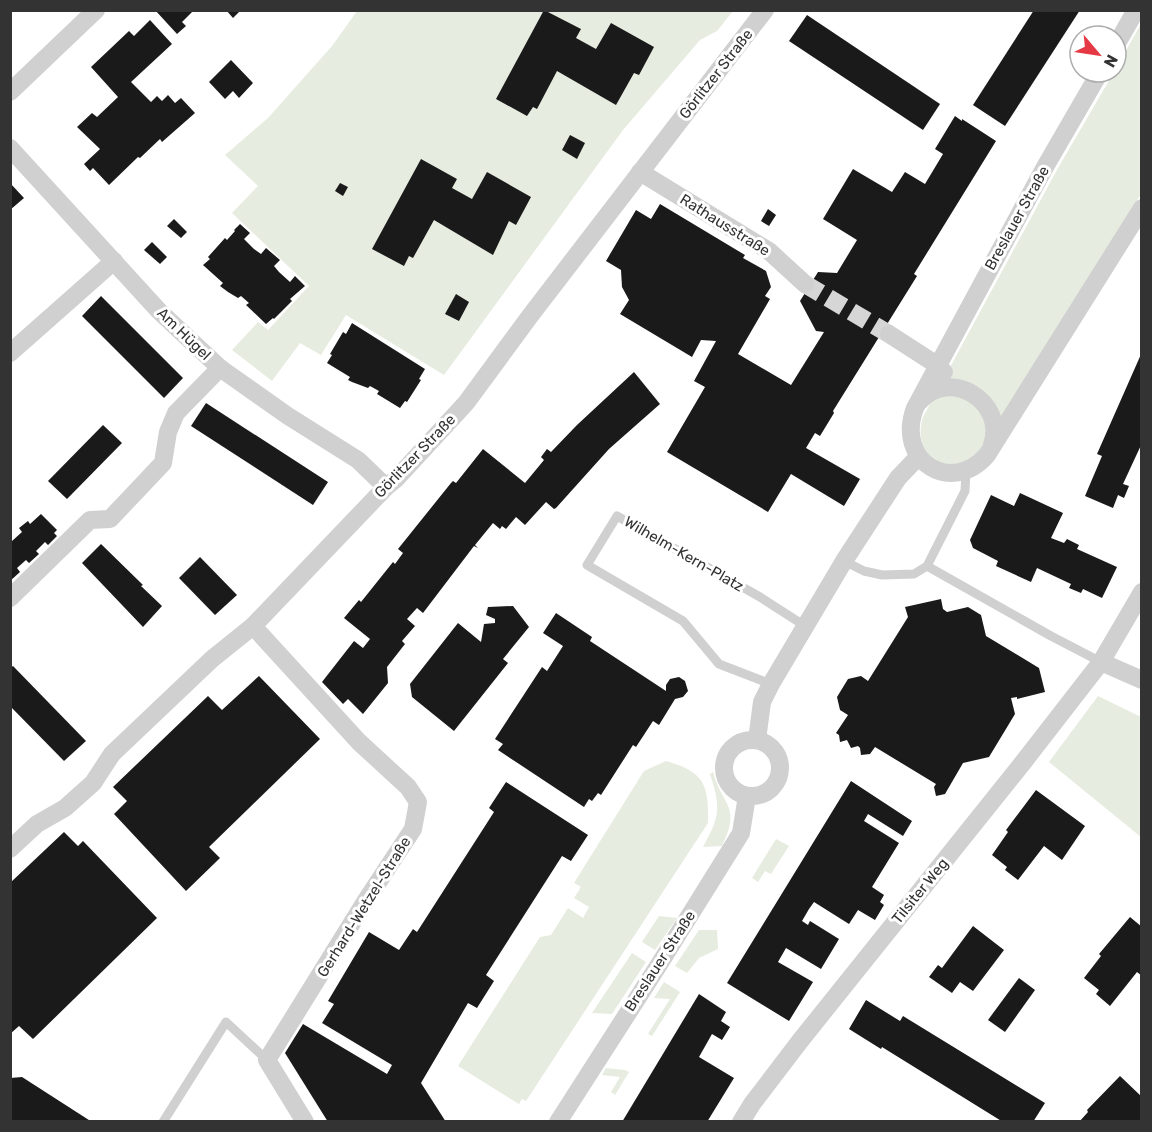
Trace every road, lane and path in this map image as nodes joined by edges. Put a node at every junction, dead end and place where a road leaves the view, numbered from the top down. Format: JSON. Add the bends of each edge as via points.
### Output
{"nodes":[{"id":1,"x":96,"y":10,"type":"edge"},
{"id":2,"x":765,"y":10,"type":"edge"},
{"id":3,"x":1136,"y":10,"type":"edge"},
{"id":4,"x":1128,"y":24,"type":"edge"},
{"id":5,"x":1093,"y":84,"type":"edge"},
{"id":6,"x":10,"y":92,"type":"edge"},
{"id":7,"x":10,"y":148,"type":"edge"},
{"id":8,"x":640,"y":172,"type":"junction"},
{"id":9,"x":1142,"y":208,"type":"edge"},
{"id":10,"x":114,"y":261,"type":"junction"},
{"id":11,"x":805,"y":284,"type":"tunnel mouth"},
{"id":12,"x":889,"y":334,"type":"tunnel mouth"},
{"id":13,"x":10,"y":353,"type":"edge"},
{"id":14,"x":937,"y":365,"type":"junction"},
{"id":15,"x":220,"y":368,"type":"junction"},
{"id":16,"x":960,"y":388,"type":"junction"},
{"id":17,"x":915,"y":408,"type":"junction"},
{"id":18,"x":987,"y":454,"type":"junction"},
{"id":19,"x":918,"y":457,"type":"junction"},
{"id":20,"x":966,"y":471,"type":"junction"},
{"id":21,"x":386,"y":487,"type":"junction"},
{"id":22,"x":844,"y":561,"type":"junction"},
{"id":23,"x":927,"y":566,"type":"junction"},
{"id":24,"x":1142,"y":592,"type":"edge"},
{"id":25,"x":10,"y":598,"type":"edge"},
{"id":26,"x":253,"y":626,"type":"junction"},
{"id":27,"x":805,"y":626,"type":"junction"},
{"id":28,"x":1101,"y":662,"type":"junction"},
{"id":29,"x":1142,"y":680,"type":"edge"},
{"id":30,"x":771,"y":684,"type":"junction"},
{"id":31,"x":757,"y":740,"type":"junction"},
{"id":32,"x":747,"y":796,"type":"junction"},
{"id":33,"x":10,"y":849,"type":"edge"},
{"id":34,"x":267,"y":1060,"type":"junction"},
{"id":35,"x":163,"y":1122,"type":"edge"},
{"id":36,"x":305,"y":1122,"type":"edge"},
{"id":37,"x":558,"y":1122,"type":"edge"},
{"id":38,"x":741,"y":1122,"type":"edge"}],
"edges":[{"from":1,"to":6,"type":"street"},
{"from":2,"to":8,"type":"street","name":"Görlitzer Straße"},
{"from":3,"to":4,"type":"street"},
{"from":5,"to":14,"type":"street","name":"Breslauer Straße"},
{"from":7,"to":10,"type":"street","name":"Am Hügel"},
{"from":8,"to":11,"type":"street","name":"Rathausstraße","via":[[769,251]]},
{"from":8,"to":21,"type":"street","name":"Görlitzer Straße","via":[[466,403]]},
{"from":9,"to":18,"type":"street"},
{"from":10,"to":13,"type":"street"},
{"from":10,"to":15,"type":"street","name":"Am Hügel","via":[[159,311]]},
{"from":12,"to":14,"type":"street"},
{"from":14,"to":16,"type":"street"},
{"from":14,"to":17,"type":"street","name":"Breslauer Straße"},
{"from":15,"to":21,"type":"street","name":"Am Hügel","via":[[358,460]]},
{"from":15,"to":25,"type":"street","via":[[176,413],[163,463],[110,519],[90,520]]},
{"from":16,"to":17,"type":"street","via":[[934,391]]},
{"from":16,"to":18,"type":"street","via":[[973,393],[992,414],[995,428]]},
{"from":17,"to":19,"type":"street","name":"Breslauer Straße","via":[[909,434]]},
{"from":18,"to":20,"type":"street"},
{"from":19,"to":20,"type":"street","via":[[940,472]]},
{"from":19,"to":22,"type":"street","via":[[898,478]]},
{"from":20,"to":23,"type":"lane","via":[[965,491]]},
{"from":21,"to":26,"type":"street","name":"Görlitzer Straße"},
{"from":22,"to":23,"type":"lane","via":[[882,575],[914,574]]},
{"from":22,"to":27,"type":"street"},
{"from":23,"to":28,"type":"lane"},
{"from":24,"to":28,"type":"street","name":"Tilsiter Weg"},
{"from":26,"to":33,"type":"street","name":"Görlitzer Straße","via":[[212,659],[112,754],[93,783]]},
{"from":26,"to":34,"type":"street","name":"Gerhard-Wetzel-Straße","via":[[418,802],[413,829]]},
{"from":27,"to":30,"type":"street"},
{"from":27,"to":30,"type":"lane","name":"Wilhelm-Kern-Platz","via":[[617,516],[587,565],[682,621],[719,664]]},
{"from":28,"to":29,"type":"street"},
{"from":28,"to":38,"type":"street","name":"Tilsiter Weg","via":[[800,1041]]},
{"from":30,"to":31,"type":"street","via":[[762,702]]},
{"from":31,"to":32,"type":"street","via":[[772,748],[780,772],[772,788]]},
{"from":31,"to":32,"type":"street","via":[[737,743],[724,768],[730,786]]},
{"from":32,"to":37,"type":"street","name":"Breslauer Straße","via":[[741,833]]},
{"from":34,"to":35,"type":"lane","via":[[225,1022]]},
{"from":34,"to":36,"type":"street"}]}
